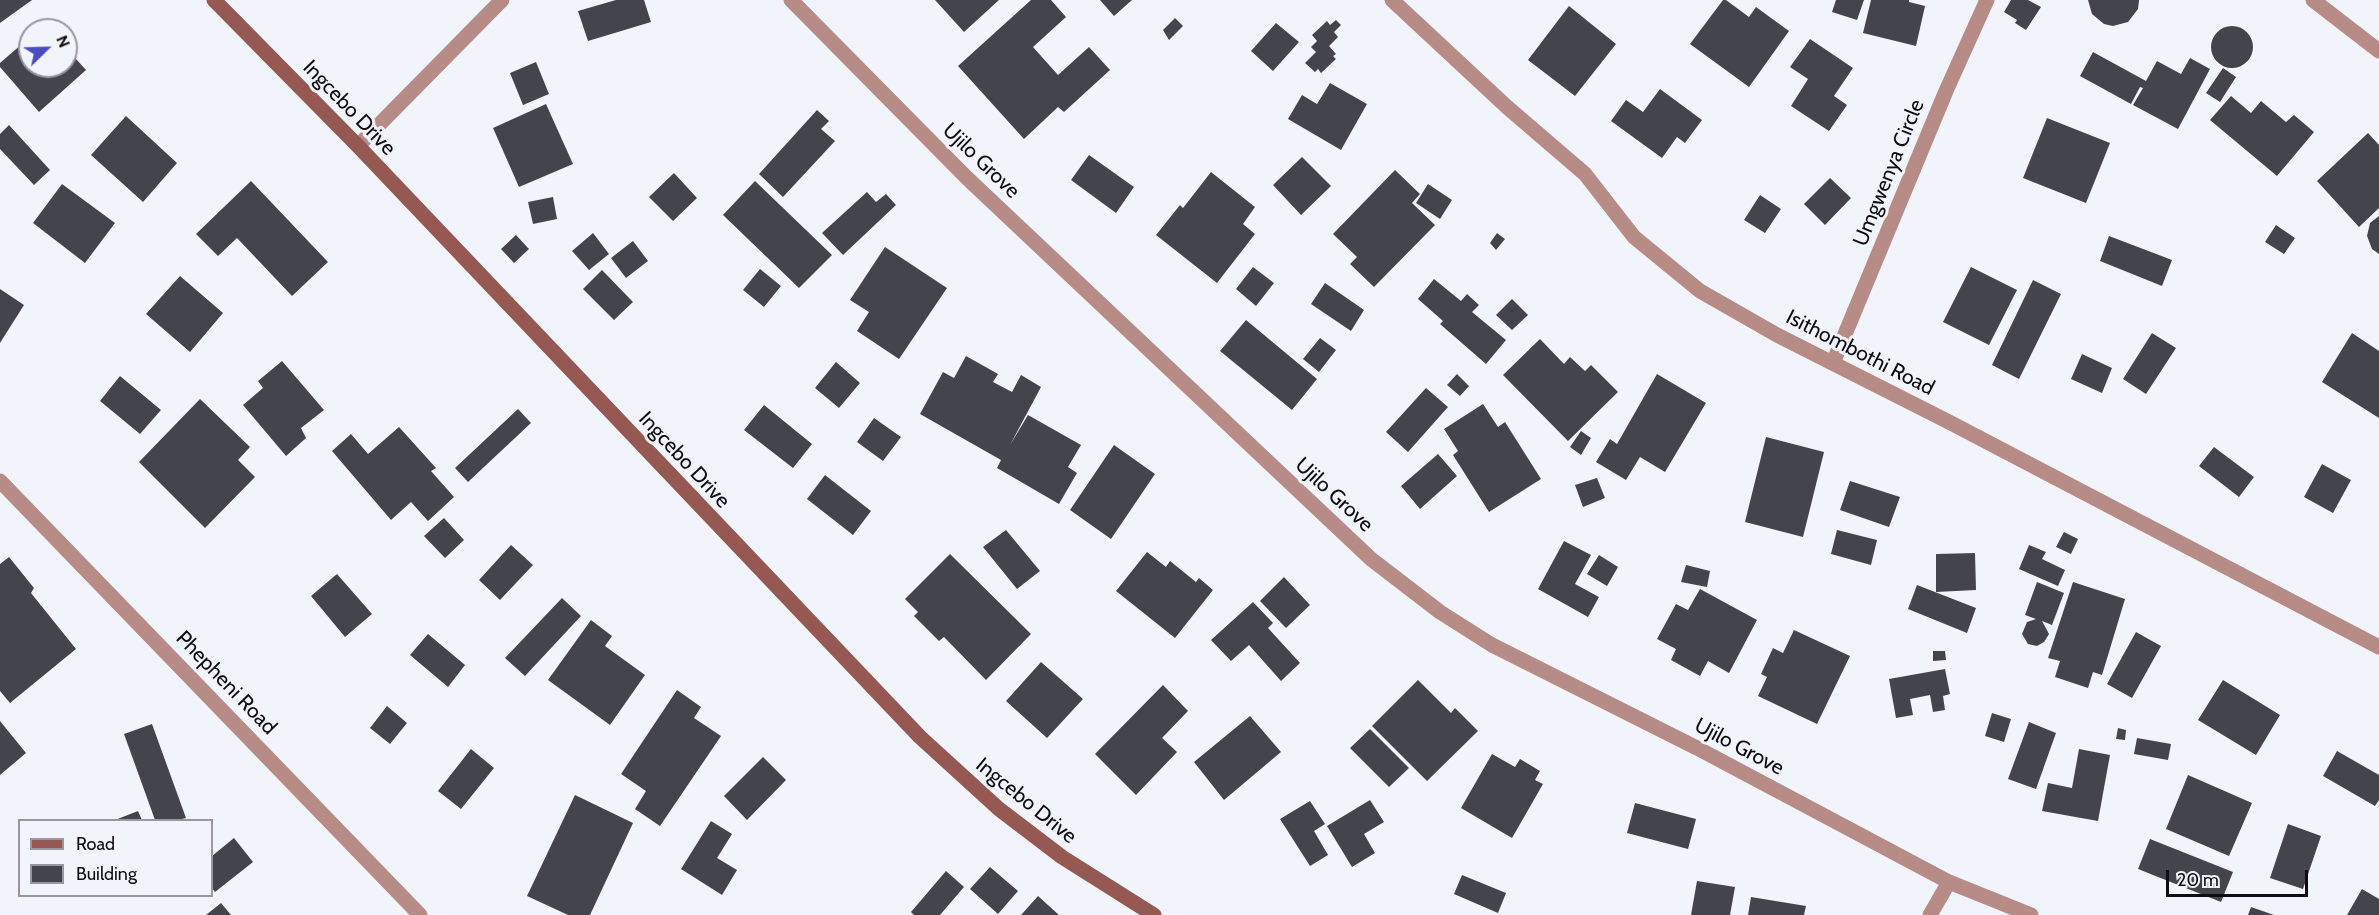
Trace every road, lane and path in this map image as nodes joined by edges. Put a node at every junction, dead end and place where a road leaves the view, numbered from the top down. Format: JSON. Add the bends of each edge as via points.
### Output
{"nodes":[{"id":1,"x":214,"y":0,"type":"edge"},
{"id":2,"x":502,"y":0,"type":"edge"},
{"id":3,"x":791,"y":0,"type":"edge"},
{"id":4,"x":1392,"y":0,"type":"edge"},
{"id":5,"x":1987,"y":0,"type":"edge"},
{"id":6,"x":2313,"y":0,"type":"edge"},
{"id":7,"x":2379,"y":51,"type":"edge"},
{"id":8,"x":358,"y":146,"type":"junction"},
{"id":9,"x":1833,"y":363,"type":"junction"},
{"id":10,"x":0,"y":481,"type":"edge"},
{"id":11,"x":2379,"y":647,"type":"edge"},
{"id":12,"x":1949,"y":882,"type":"junction"},
{"id":13,"x":420,"y":915,"type":"edge"},
{"id":14,"x":1154,"y":915,"type":"edge"},
{"id":15,"x":1930,"y":915,"type":"edge"},
{"id":16,"x":2031,"y":915,"type":"edge"}],
"edges":[{"from":1,"to":8,"type":"main road","name":"Ingcebo Drive"},
{"from":2,"to":8,"type":"street"},
{"from":3,"to":12,"type":"street","name":"Ujilo Grove","via":[[976,186],[1371,559],[1440,612],[1492,645]]},
{"from":4,"to":9,"type":"street","name":"Isithombothi Road","via":[[1585,174],[1634,237],[1692,284]]},
{"from":5,"to":9,"type":"street","name":"Umgwenya Circle"},
{"from":6,"to":7,"type":"street"},
{"from":8,"to":14,"type":"main road","name":"Ingcebo Drive","via":[[920,737],[999,809],[1062,857]]},
{"from":9,"to":11,"type":"street","name":"Isithombothi Road"},
{"from":10,"to":13,"type":"street","name":"Phepheni Road"},
{"from":12,"to":15,"type":"street"},
{"from":12,"to":16,"type":"street","name":"Ujilo Grove"}]}
